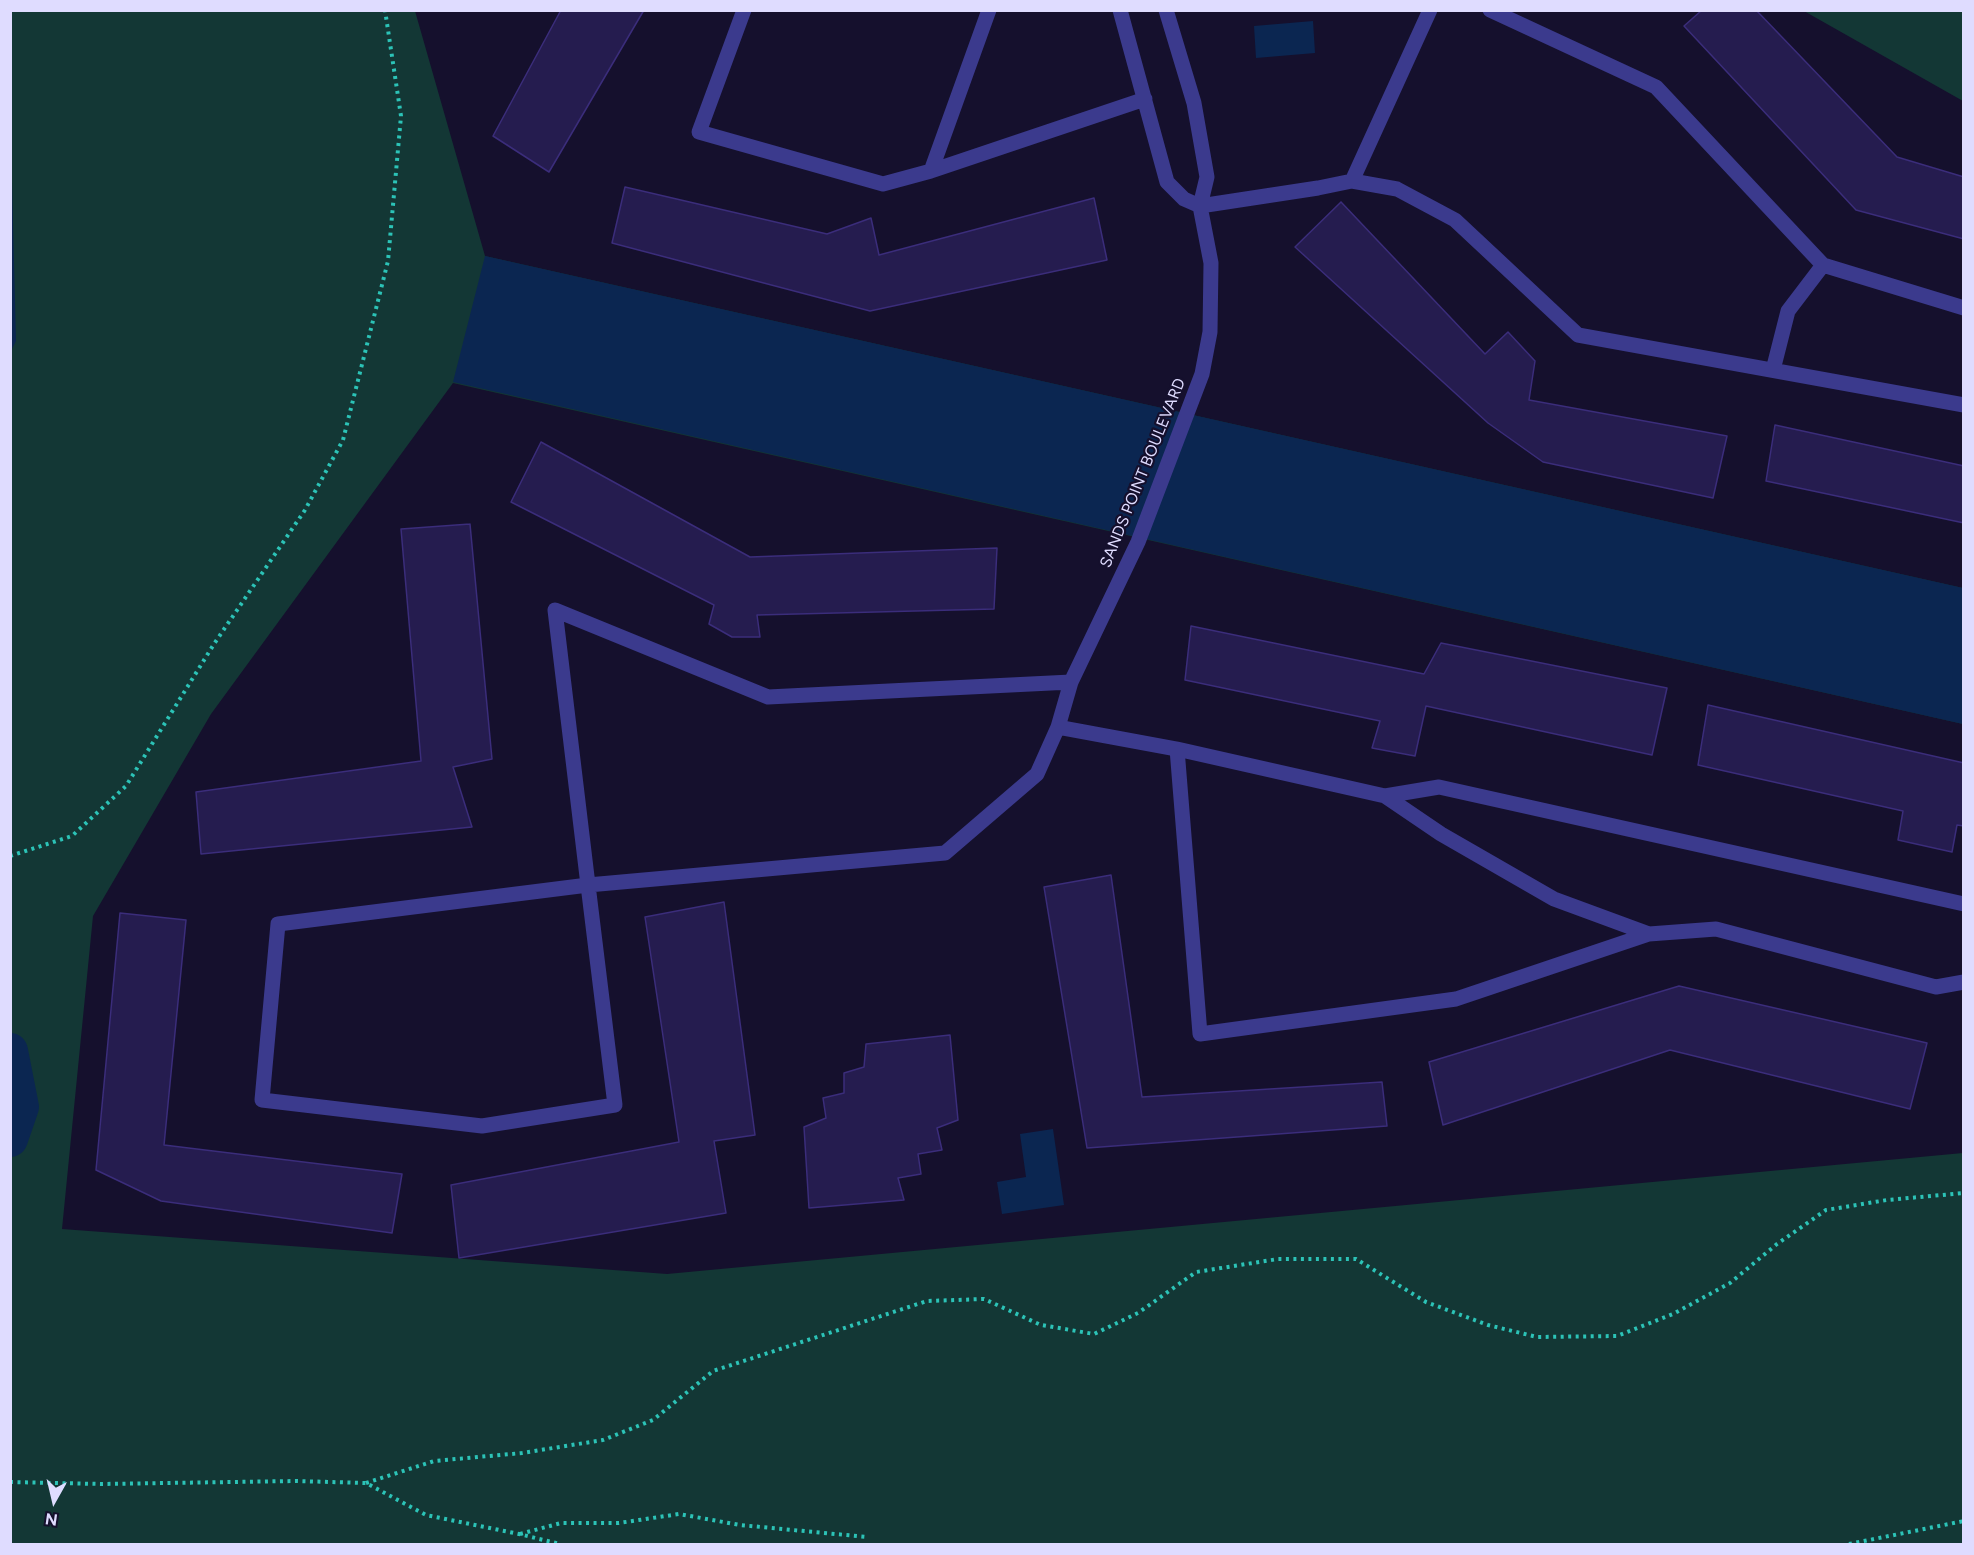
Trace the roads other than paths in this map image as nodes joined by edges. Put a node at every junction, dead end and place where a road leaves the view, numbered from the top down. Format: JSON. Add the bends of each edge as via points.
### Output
{"nodes":[{"id":1,"x":744,"y":10,"type":"edge"},
{"id":2,"x":989,"y":10,"type":"edge"},
{"id":3,"x":1120,"y":10,"type":"edge"},
{"id":4,"x":1166,"y":10,"type":"edge"},
{"id":5,"x":1430,"y":10,"type":"edge"},
{"id":6,"x":1490,"y":10,"type":"edge"},
{"id":7,"x":1145,"y":99,"type":"junction"},
{"id":8,"x":931,"y":171,"type":"junction"},
{"id":9,"x":1352,"y":181,"type":"junction"},
{"id":10,"x":1200,"y":206,"type":"junction"},
{"id":11,"x":1823,"y":265,"type":"junction"},
{"id":12,"x":1964,"y":308,"type":"edge"},
{"id":13,"x":1773,"y":370,"type":"junction"},
{"id":14,"x":1964,"y":405,"type":"edge"},
{"id":15,"x":1071,"y":682,"type":"junction"},
{"id":16,"x":1058,"y":727,"type":"junction"},
{"id":17,"x":1177,"y":749,"type":"junction"},
{"id":18,"x":1385,"y":796,"type":"junction"},
{"id":19,"x":588,"y":885,"type":"junction"},
{"id":20,"x":1964,"y":904,"type":"edge"},
{"id":21,"x":1649,"y":934,"type":"junction"},
{"id":22,"x":1964,"y":982,"type":"edge"}],
"edges":[{"from":1,"to":8,"type":"lane","via":[[699,132],[884,184]]},
{"from":2,"to":8,"type":"lane"},
{"from":3,"to":7,"type":"lane"},
{"from":4,"to":10,"type":"lane","name":"SANDS POINT BOULEVARD","via":[[1194,103],[1208,177]]},
{"from":5,"to":9,"type":"lane"},
{"from":6,"to":11,"type":"lane","via":[[1656,87]]},
{"from":7,"to":8,"type":"lane"},
{"from":7,"to":10,"type":"lane","via":[[1167,182],[1184,199]]},
{"from":9,"to":10,"type":"lane"},
{"from":9,"to":13,"type":"lane","via":[[1397,189],[1455,220],[1578,335]]},
{"from":10,"to":15,"type":"lane","name":"SANDS POINT BOULEVARD","via":[[1211,263],[1209,332],[1202,374],[1138,542]]},
{"from":11,"to":12,"type":"lane"},
{"from":11,"to":13,"type":"lane","via":[[1788,311]]},
{"from":13,"to":14,"type":"lane"},
{"from":15,"to":16,"type":"lane","name":"SANDS POINT BOULEVARD"},
{"from":15,"to":19,"type":"lane","via":[[768,698],[555,610]]},
{"from":16,"to":17,"type":"lane"},
{"from":16,"to":19,"type":"lane","name":"SANDS POINT BOULEVARD","via":[[1036,774],[945,853]]},
{"from":17,"to":18,"type":"lane"},
{"from":17,"to":21,"type":"lane","via":[[1200,1034],[1456,999]]},
{"from":18,"to":20,"type":"lane","via":[[1439,787]]},
{"from":18,"to":21,"type":"lane","via":[[1441,834],[1554,899]]},
{"from":19,"to":19,"type":"lane","via":[[615,1105],[482,1126],[262,1100],[278,924]]},
{"from":21,"to":22,"type":"lane","via":[[1716,929],[1936,987]]}]}
